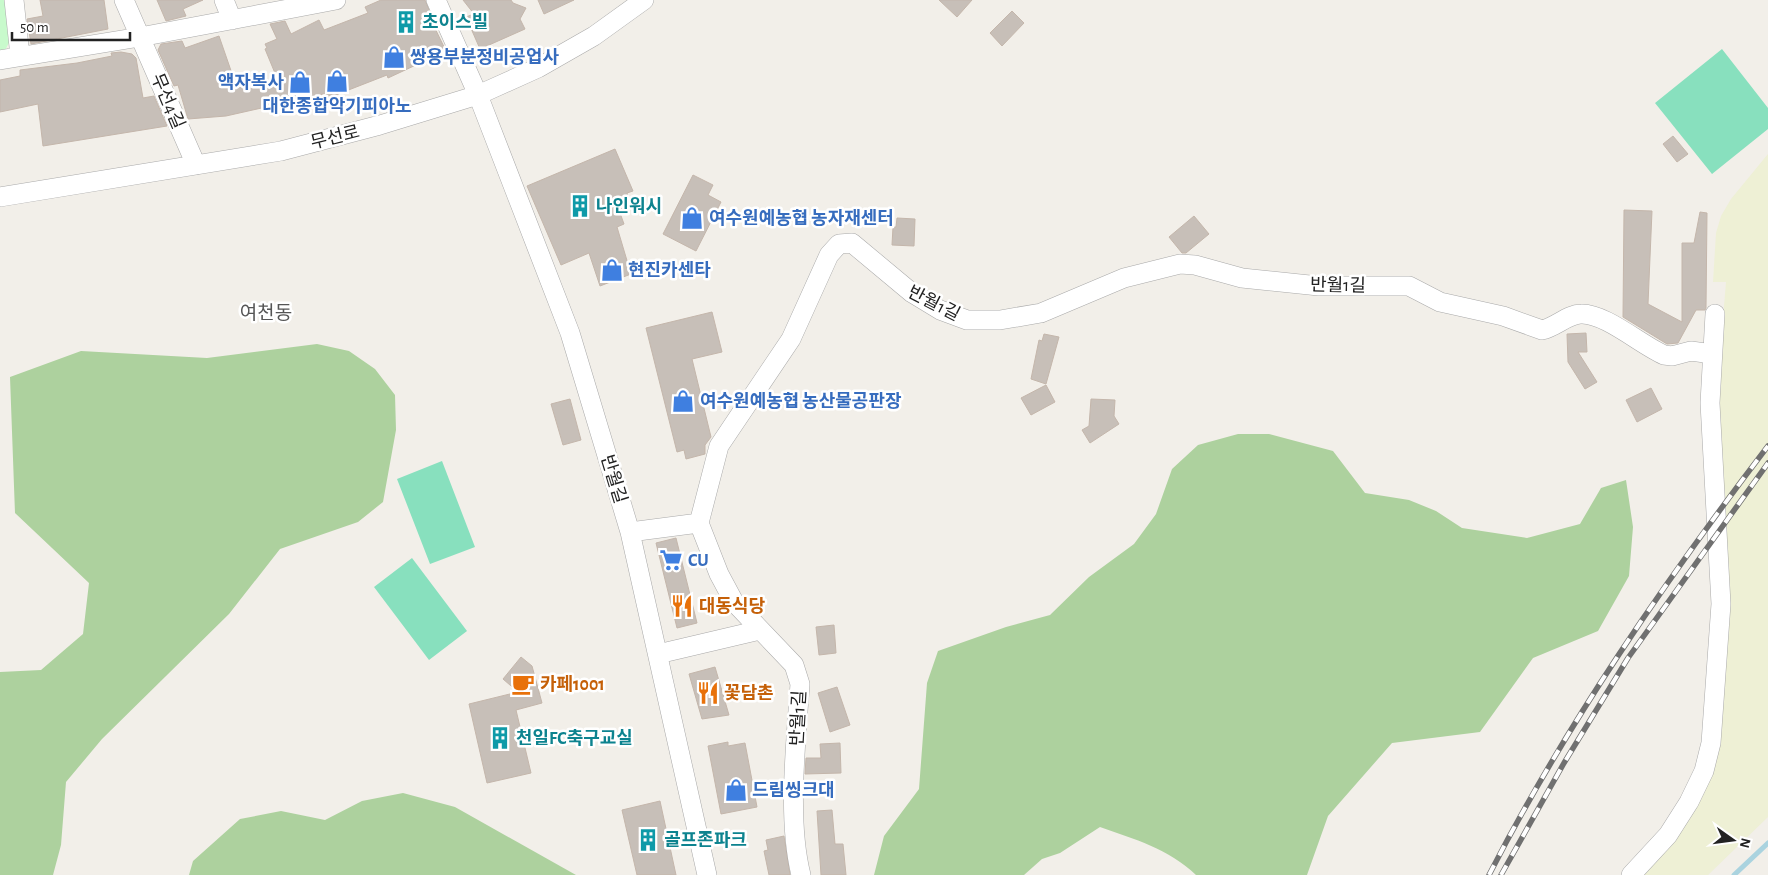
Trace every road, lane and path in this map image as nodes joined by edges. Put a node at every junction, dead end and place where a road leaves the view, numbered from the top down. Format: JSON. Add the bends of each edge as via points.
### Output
{"nodes":[{"id":1,"x":14,"y":0,"type":"edge"},
{"id":2,"x":124,"y":0,"type":"edge"},
{"id":3,"x":224,"y":0,"type":"edge"},
{"id":4,"x":436,"y":0,"type":"edge"},
{"id":5,"x":644,"y":0,"type":"edge"},
{"id":6,"x":331,"y":1,"type":"edge"},
{"id":7,"x":232,"y":20,"type":"junction"},
{"id":8,"x":140,"y":37,"type":"junction"},
{"id":9,"x":20,"y":56,"type":"junction"},
{"id":10,"x":0,"y":60,"type":"edge"},
{"id":11,"x":478,"y":95,"type":"junction"},
{"id":12,"x":196,"y":165,"type":"junction"},
{"id":13,"x":0,"y":197,"type":"edge"},
{"id":14,"x":1715,"y":314,"type":"dead end"},
{"id":15,"x":1712,"y":354,"type":"junction"},
{"id":16,"x":699,"y":523,"type":"junction"},
{"id":17,"x":630,"y":532,"type":"junction"},
{"id":18,"x":760,"y":630,"type":"junction"},
{"id":19,"x":658,"y":654,"type":"junction"},
{"id":20,"x":707,"y":875,"type":"edge"},
{"id":21,"x":801,"y":875,"type":"edge"},
{"id":22,"x":1631,"y":875,"type":"edge"}],
"edges":[{"from":1,"to":9,"type":"street"},
{"from":2,"to":8,"type":"street","name":"무선4길"},
{"from":3,"to":7,"type":"street"},
{"from":4,"to":11,"type":"street","name":"반월길"},
{"from":5,"to":11,"type":"street","name":"무선로","via":[[594,36],[538,68]]},
{"from":6,"to":7,"type":"street"},
{"from":7,"to":8,"type":"street"},
{"from":8,"to":9,"type":"street"},
{"from":8,"to":12,"type":"street","name":"무선4길"},
{"from":9,"to":10,"type":"street"},
{"from":11,"to":12,"type":"street","name":"무선로","via":[[282,151]]},
{"from":11,"to":17,"type":"street","name":"반월길","via":[[570,334]]},
{"from":12,"to":13,"type":"street","name":"무선로"},
{"from":14,"to":15,"type":"street"},
{"from":15,"to":16,"type":"street","name":"반월1길","via":[[1691,351],[1664,355],[1586,314],[1575,315],[1542,330],[1503,316],[1440,302],[1409,286],[1320,286],[1236,277],[1180,264],[1124,278],[1041,313],[1000,320],[967,320],[946,313],[912,293],[857,246],[846,242],[838,244],[830,252],[791,339],[719,446]]},
{"from":15,"to":22,"type":"street","via":[[1710,404],[1721,604],[1711,743],[1704,771],[1689,802],[1668,835]]},
{"from":16,"to":17,"type":"street"},
{"from":16,"to":18,"type":"street","name":"반월1길","via":[[731,596]]},
{"from":17,"to":19,"type":"street","name":"반월길"},
{"from":18,"to":19,"type":"street"},
{"from":18,"to":21,"type":"street","name":"반월1길","via":[[799,674],[794,778]]},
{"from":19,"to":20,"type":"street","name":"반월길"}]}
